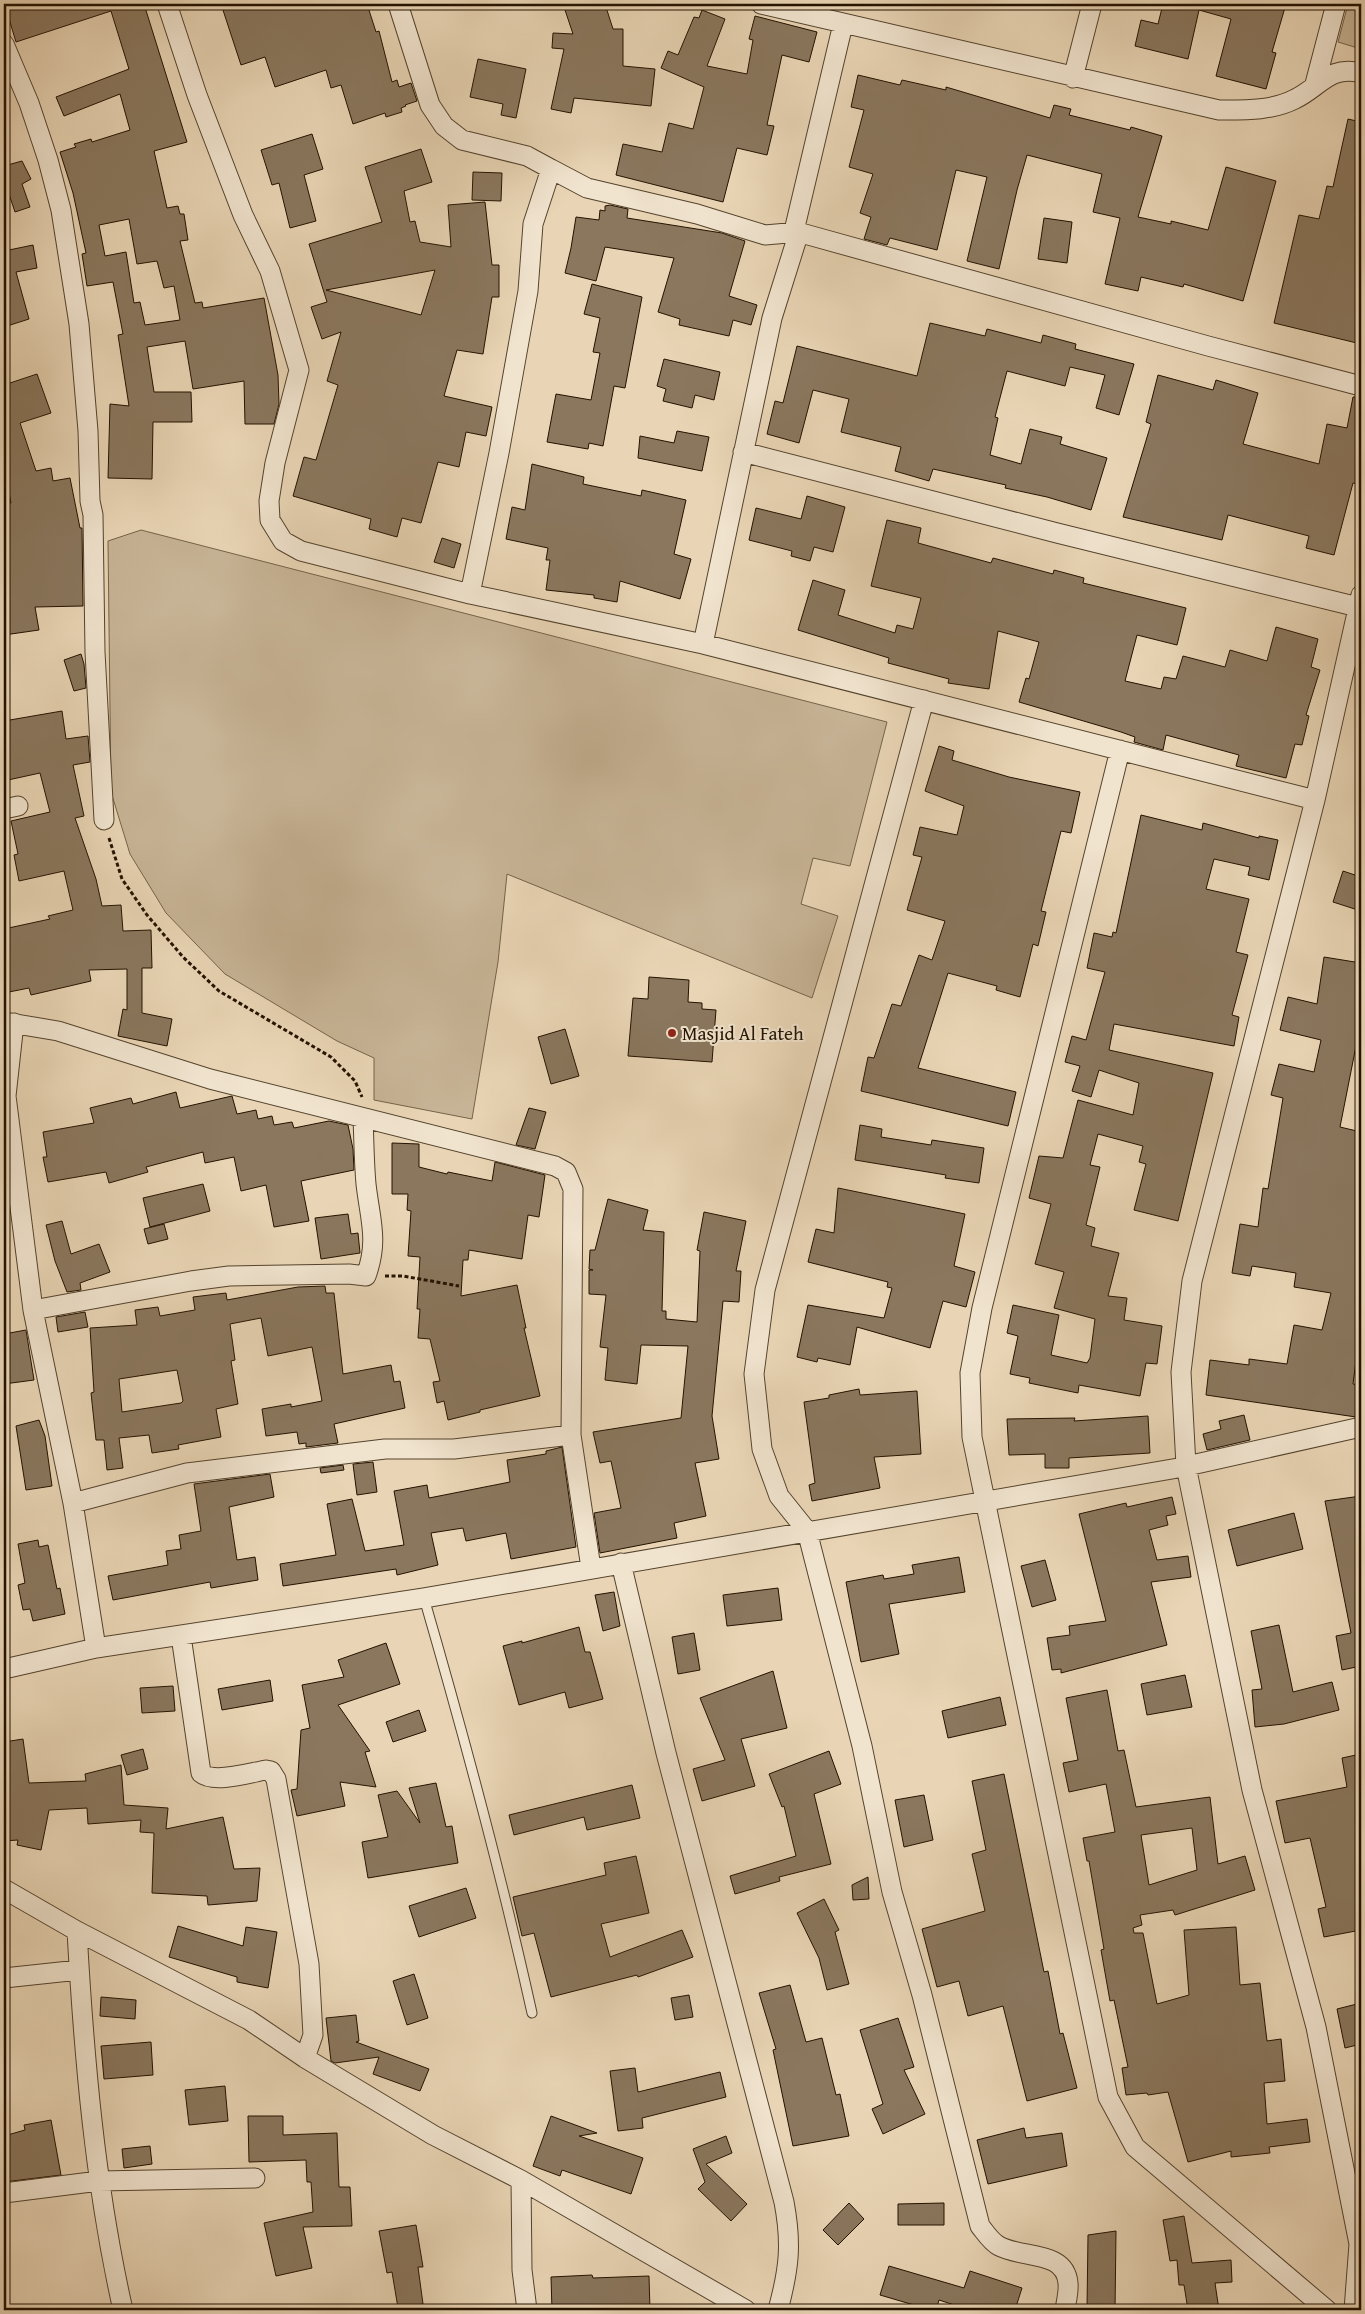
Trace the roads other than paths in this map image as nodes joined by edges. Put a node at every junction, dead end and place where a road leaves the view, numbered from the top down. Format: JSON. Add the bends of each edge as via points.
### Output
{"nodes":[{"id":1,"x":167,"y":4,"type":"edge"},
{"id":2,"x":398,"y":4,"type":"edge"},
{"id":3,"x":761,"y":4,"type":"edge"},
{"id":4,"x":1092,"y":4,"type":"edge"},
{"id":5,"x":1336,"y":4,"type":"edge"},
{"id":6,"x":843,"y":24,"type":"junction"},
{"id":7,"x":5,"y":48,"type":"edge"},
{"id":8,"x":1361,"y":73,"type":"edge"},
{"id":9,"x":1074,"y":78,"type":"junction"},
{"id":10,"x":1315,"y":84,"type":"junction"},
{"id":11,"x":551,"y":169,"type":"junction"},
{"id":12,"x":796,"y":232,"type":"junction"},
{"id":13,"x":1361,"y":386,"type":"edge"},
{"id":14,"x":743,"y":452,"type":"junction"},
{"id":15,"x":470,"y":594,"type":"junction"},
{"id":16,"x":1360,"y":601,"type":"edge"},
{"id":17,"x":704,"y":644,"type":"junction"},
{"id":18,"x":924,"y":700,"type":"junction"},
{"id":19,"x":1120,"y":750,"type":"junction"},
{"id":20,"x":1315,"y":800,"type":"junction"},
{"id":21,"x":104,"y":820,"type":"road end"},
{"id":22,"x":9,"y":1023,"type":"edge"},
{"id":23,"x":363,"y":1118,"type":"junction"},
{"id":24,"x":33,"y":1310,"type":"junction"},
{"id":25,"x":1361,"y":1427,"type":"edge"},
{"id":26,"x":571,"y":1435,"type":"junction"},
{"id":27,"x":1186,"y":1466,"type":"junction"},
{"id":28,"x":987,"y":1500,"type":"junction"},
{"id":29,"x":74,"y":1503,"type":"junction"},
{"id":30,"x":807,"y":1531,"type":"junction"},
{"id":31,"x":620,"y":1563,"type":"junction"},
{"id":32,"x":590,"y":1568,"type":"junction"},
{"id":33,"x":424,"y":1598,"type":"junction"},
{"id":34,"x":181,"y":1636,"type":"junction"},
{"id":35,"x":96,"y":1648,"type":"junction"},
{"id":36,"x":4,"y":1668,"type":"edge"},
{"id":37,"x":4,"y":1889,"type":"edge"},
{"id":38,"x":77,"y":1931,"type":"junction"},
{"id":39,"x":79,"y":1970,"type":"junction"},
{"id":40,"x":4,"y":1978,"type":"edge"},
{"id":41,"x":532,"y":2014,"type":"dead end"},
{"id":42,"x":305,"y":2058,"type":"junction"},
{"id":43,"x":254,"y":2178,"type":"dead end"},
{"id":44,"x":521,"y":2180,"type":"junction"},
{"id":45,"x":99,"y":2181,"type":"junction"},
{"id":46,"x":4,"y":2193,"type":"edge"},
{"id":47,"x":123,"y":2310,"type":"edge"},
{"id":48,"x":527,"y":2310,"type":"edge"},
{"id":49,"x":746,"y":2310,"type":"edge"},
{"id":50,"x":778,"y":2310,"type":"edge"},
{"id":51,"x":1065,"y":2310,"type":"edge"},
{"id":52,"x":1326,"y":2310,"type":"edge"},
{"id":53,"x":1354,"y":2310,"type":"edge"}],
"edges":[{"from":1,"to":15,"type":"street","via":[[197,95],[243,215],[270,271],[299,370],[275,463],[269,502],[270,520],[283,541],[301,551]]},
{"from":2,"to":11,"type":"street","via":[[430,105],[444,126],[462,140],[527,156]]},
{"from":3,"to":6,"type":"street"},
{"from":4,"to":9,"type":"street"},
{"from":5,"to":10,"type":"street"},
{"from":6,"to":9,"type":"street"},
{"from":6,"to":12,"type":"street"},
{"from":7,"to":21,"type":"street","via":[[29,103],[48,160],[61,210],[79,324],[93,516],[95,652]]},
{"from":8,"to":10,"type":"street","via":[[1351,70],[1339,72]]},
{"from":9,"to":10,"type":"street","via":[[1219,110],[1262,109],[1296,99]]},
{"from":11,"to":12,"type":"street","via":[[587,188],[697,214],[765,235]]},
{"from":11,"to":15,"type":"street","via":[[533,224],[528,292]]},
{"from":12,"to":13,"type":"street"},
{"from":12,"to":14,"type":"street","via":[[772,318]]},
{"from":14,"to":16,"type":"street","via":[[1057,534]]},
{"from":14,"to":17,"type":"street"},
{"from":15,"to":17,"type":"street"},
{"from":16,"to":20,"type":"street"},
{"from":17,"to":18,"type":"street"},
{"from":18,"to":19,"type":"street"},
{"from":18,"to":30,"type":"street","via":[[765,1290],[754,1374],[762,1449],[779,1496]]},
{"from":19,"to":20,"type":"street"},
{"from":19,"to":28,"type":"street","via":[[982,1308],[970,1373],[972,1437]]},
{"from":20,"to":27,"type":"street","via":[[1192,1281],[1181,1372]]},
{"from":22,"to":23,"type":"street","via":[[58,1031],[210,1079]]},
{"from":22,"to":24,"type":"street","via":[[6,1096]]},
{"from":23,"to":24,"type":"street","via":[[366,1184],[374,1239],[373,1258],[366,1276],[229,1276],[191,1280]]},
{"from":23,"to":26,"type":"street","via":[[555,1166],[566,1172],[573,1189]]},
{"from":24,"to":29,"type":"street"},
{"from":25,"to":27,"type":"street"},
{"from":26,"to":29,"type":"street","via":[[454,1449],[385,1449],[187,1473]]},
{"from":26,"to":32,"type":"street"},
{"from":27,"to":28,"type":"street"},
{"from":27,"to":53,"type":"street","via":[[1252,1790],[1318,2036],[1359,2244]]},
{"from":28,"to":30,"type":"street"},
{"from":28,"to":52,"type":"street","via":[[1108,2097],[1136,2147]]},
{"from":29,"to":35,"type":"street"},
{"from":30,"to":31,"type":"street"},
{"from":30,"to":51,"type":"street","via":[[862,1746],[892,1892],[922,1995],[980,2226],[996,2245],[1016,2253],[1054,2260],[1063,2266],[1068,2283]]},
{"from":31,"to":32,"type":"street"},
{"from":31,"to":50,"type":"street","via":[[666,1753],[784,2202],[790,2250],[788,2273]]},
{"from":32,"to":33,"type":"street"},
{"from":33,"to":34,"type":"street"},
{"from":33,"to":41,"type":"lane","via":[[478,1785]]},
{"from":34,"to":35,"type":"street"},
{"from":34,"to":42,"type":"street","via":[[201,1773],[206,1778],[218,1778],[266,1770],[276,1778],[309,1964],[313,2035]]},
{"from":35,"to":36,"type":"street"},
{"from":37,"to":38,"type":"street"},
{"from":38,"to":39,"type":"street"},
{"from":38,"to":42,"type":"street","via":[[249,2020]]},
{"from":39,"to":40,"type":"street"},
{"from":39,"to":45,"type":"street"},
{"from":42,"to":44,"type":"street","via":[[433,2135]]},
{"from":43,"to":45,"type":"street"},
{"from":44,"to":48,"type":"street","via":[[522,2270]]},
{"from":44,"to":49,"type":"street"},
{"from":45,"to":46,"type":"street"},
{"from":45,"to":47,"type":"street"}]}
